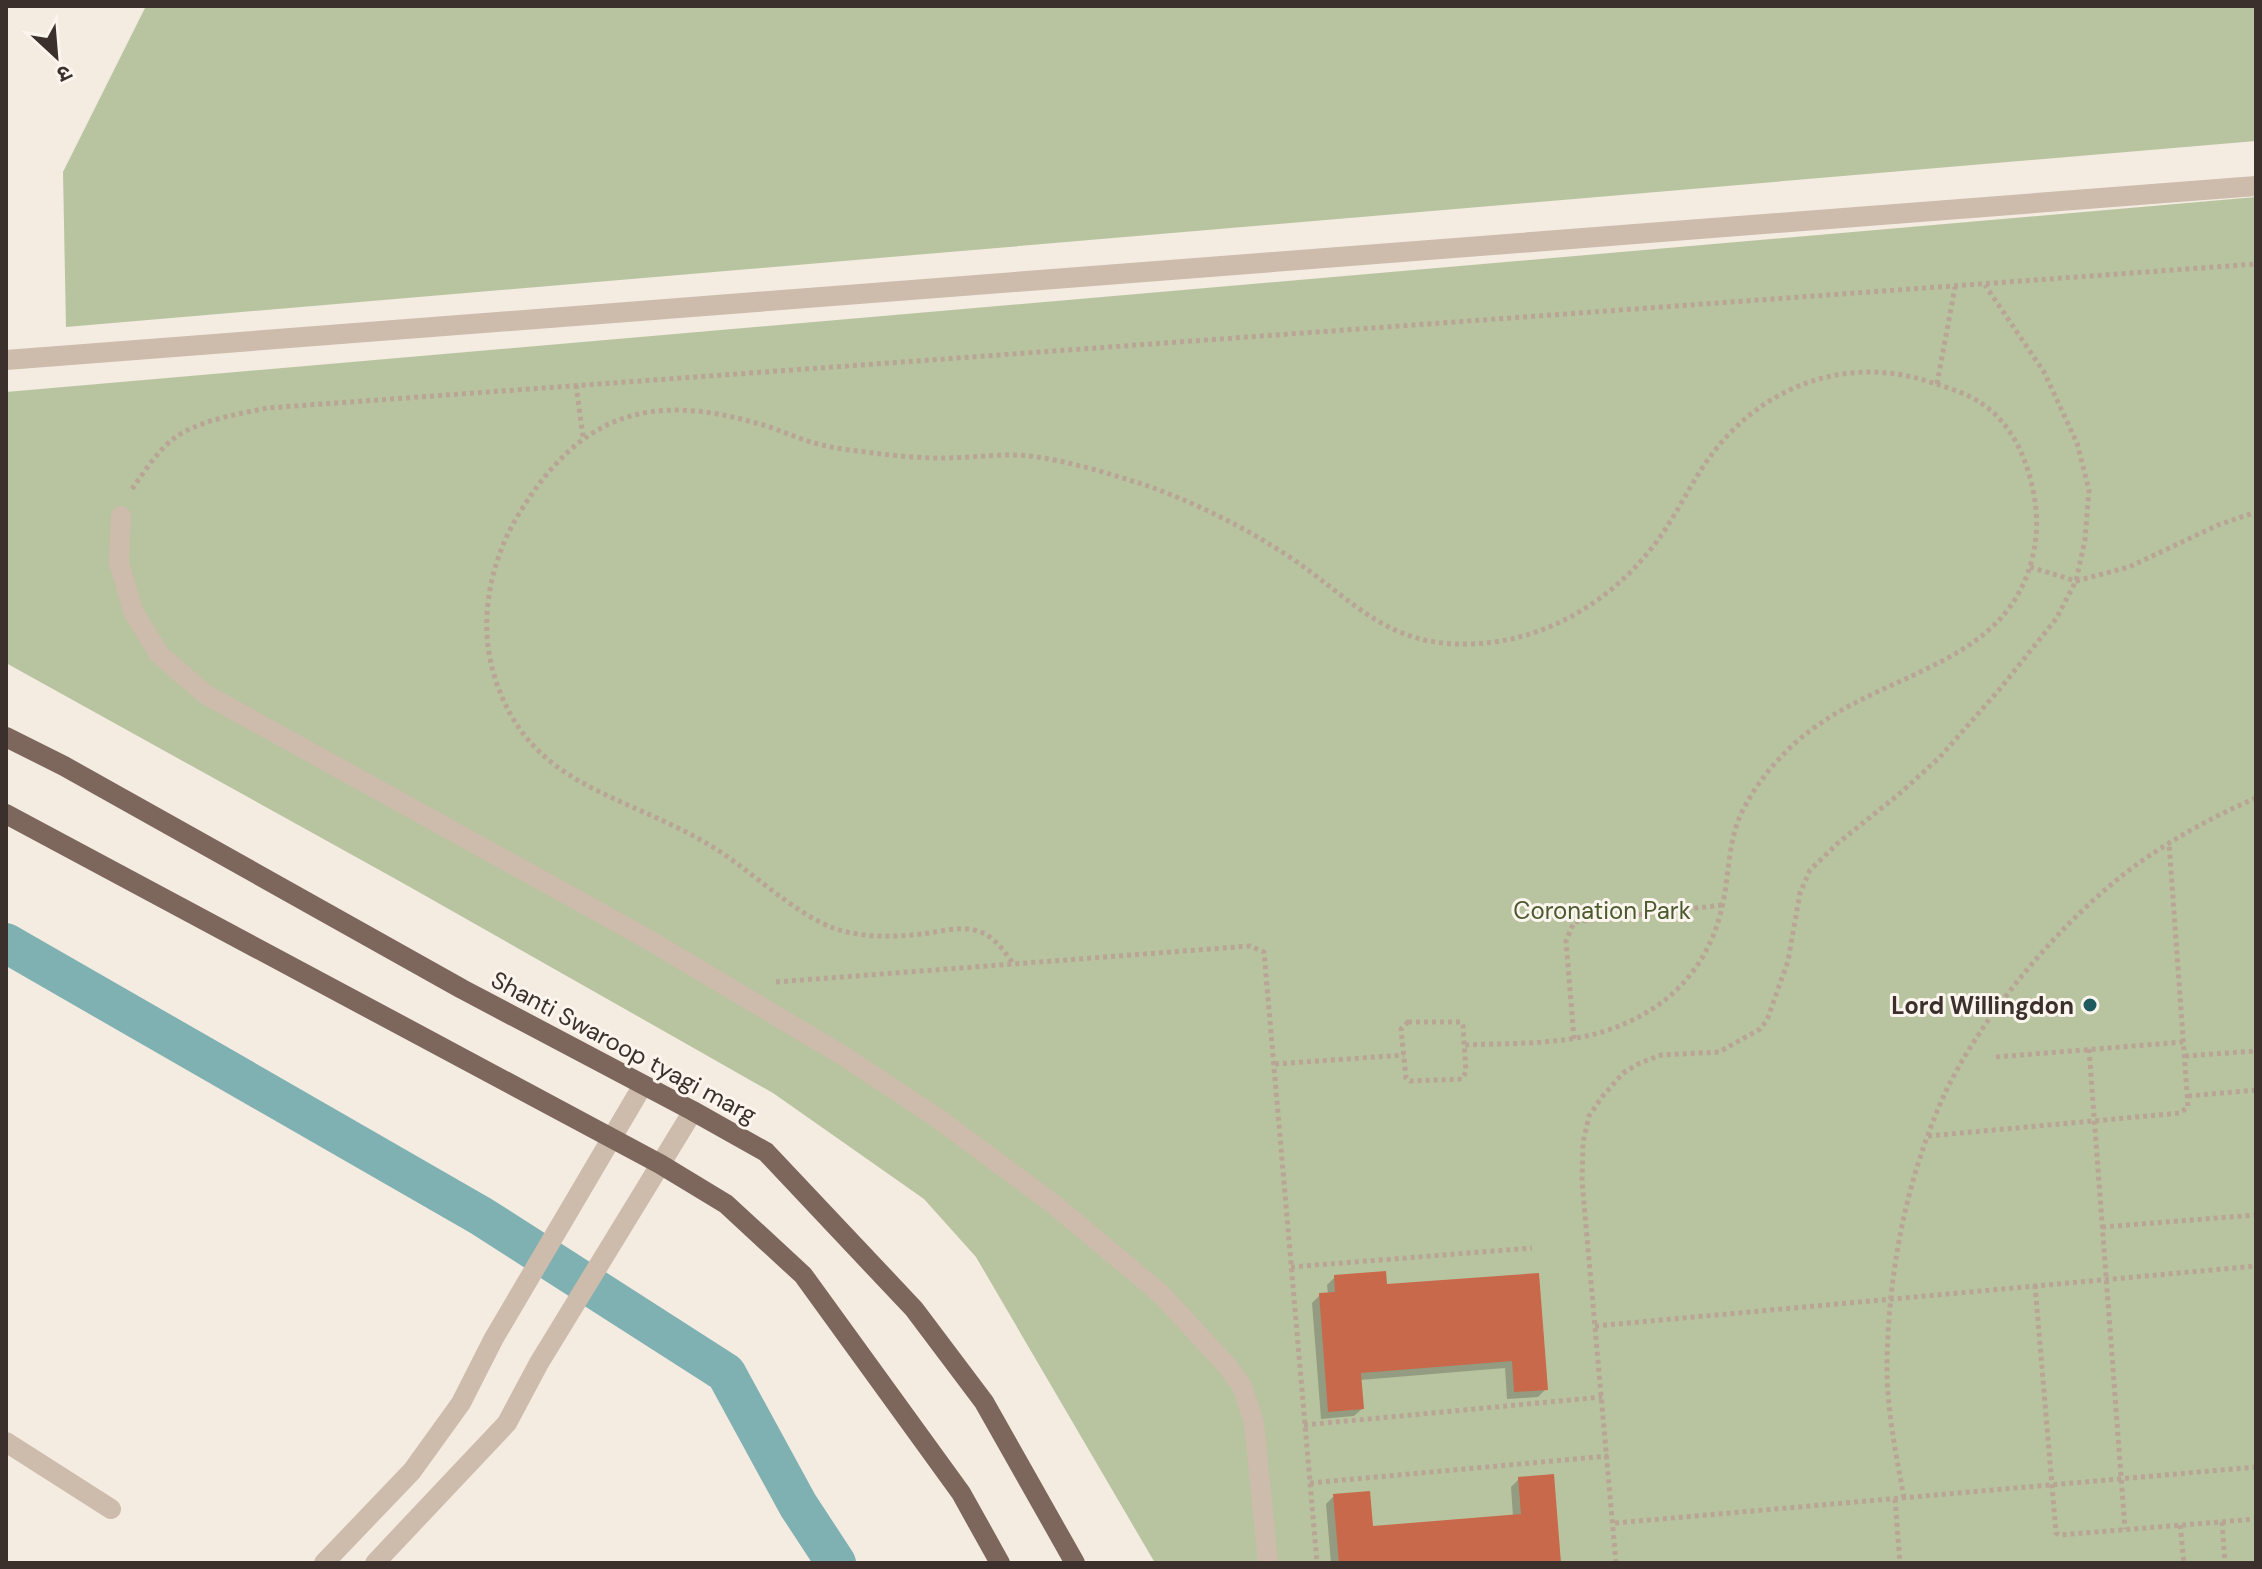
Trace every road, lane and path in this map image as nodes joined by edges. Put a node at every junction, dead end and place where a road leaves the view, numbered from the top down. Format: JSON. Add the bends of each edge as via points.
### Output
{"nodes":[{"id":1,"x":2256,"y":186,"type":"edge"},
{"id":2,"x":2256,"y":264,"type":"edge"},
{"id":3,"x":1984,"y":284,"type":"junction"},
{"id":4,"x":1955,"y":287,"type":"junction"},
{"id":5,"x":6,"y":360,"type":"edge"},
{"id":6,"x":1937,"y":384,"type":"junction"},
{"id":7,"x":576,"y":385,"type":"junction"},
{"id":8,"x":583,"y":438,"type":"junction"},
{"id":9,"x":2256,"y":512,"type":"edge"},
{"id":10,"x":121,"y":516,"type":"joint"},
{"id":11,"x":2030,"y":567,"type":"junction"},
{"id":12,"x":2076,"y":581,"type":"junction"},
{"id":13,"x":6,"y":737,"type":"edge"},
{"id":14,"x":2256,"y":798,"type":"edge"},
{"id":15,"x":6,"y":814,"type":"edge"},
{"id":16,"x":2169,"y":843,"type":"junction"},
{"id":17,"x":1723,"y":905,"type":"junction"},
{"id":18,"x":1012,"y":962,"type":"junction"},
{"id":19,"x":727,"y":986,"type":"junction"},
{"id":20,"x":1574,"y":1039,"type":"junction"},
{"id":21,"x":2183,"y":1042,"type":"junction"},
{"id":22,"x":1464,"y":1045,"type":"junction"},
{"id":23,"x":2089,"y":1049,"type":"junction"},
{"id":24,"x":2256,"y":1051,"type":"edge"},
{"id":25,"x":1404,"y":1055,"type":"junction"},
{"id":26,"x":2185,"y":1056,"type":"junction"},
{"id":27,"x":1996,"y":1057,"type":"dead end"},
{"id":28,"x":1275,"y":1064,"type":"junction"},
{"id":29,"x":643,"y":1085,"type":"junction"},
{"id":30,"x":2256,"y":1090,"type":"edge"},
{"id":31,"x":2188,"y":1096,"type":"junction"},
{"id":32,"x":693,"y":1111,"type":"junction"},
{"id":33,"x":2094,"y":1121,"type":"junction"},
{"id":34,"x":1928,"y":1136,"type":"junction"},
{"id":35,"x":612,"y":1139,"type":"junction"},
{"id":36,"x":660,"y":1164,"type":"junction"},
{"id":37,"x":2256,"y":1215,"type":"edge"},
{"id":38,"x":2102,"y":1227,"type":"junction"},
{"id":39,"x":1532,"y":1248,"type":"dead end"},
{"id":40,"x":2256,"y":1266,"type":"edge"},
{"id":41,"x":1291,"y":1267,"type":"junction"},
{"id":42,"x":2106,"y":1279,"type":"junction"},
{"id":43,"x":2035,"y":1285,"type":"junction"},
{"id":44,"x":1890,"y":1298,"type":"junction"},
{"id":45,"x":1595,"y":1326,"type":"junction"},
{"id":46,"x":1602,"y":1397,"type":"junction"},
{"id":47,"x":1304,"y":1425,"type":"junction"},
{"id":48,"x":6,"y":1442,"type":"edge"},
{"id":49,"x":1608,"y":1456,"type":"junction"},
{"id":50,"x":2256,"y":1467,"type":"edge"},
{"id":51,"x":407,"y":1477,"type":"junction"},
{"id":52,"x":2121,"y":1478,"type":"junction"},
{"id":53,"x":1310,"y":1483,"type":"junction"},
{"id":54,"x":2051,"y":1483,"type":"junction"},
{"id":55,"x":1904,"y":1498,"type":"junction"},
{"id":56,"x":1895,"y":1499,"type":"junction"},
{"id":57,"x":433,"y":1500,"type":"junction"},
{"id":58,"x":111,"y":1509,"type":"dead end"},
{"id":59,"x":2256,"y":1519,"type":"edge"},
{"id":60,"x":2222,"y":1522,"type":"junction"},
{"id":61,"x":1615,"y":1523,"type":"junction"},
{"id":62,"x":2180,"y":1525,"type":"junction"},
{"id":63,"x":2125,"y":1529,"type":"junction"},
{"id":64,"x":324,"y":1563,"type":"edge"},
{"id":65,"x":375,"y":1563,"type":"edge"},
{"id":66,"x":1000,"y":1563,"type":"edge"},
{"id":67,"x":1075,"y":1563,"type":"edge"},
{"id":68,"x":1268,"y":1563,"type":"edge"},
{"id":69,"x":1317,"y":1563,"type":"edge"},
{"id":70,"x":1616,"y":1563,"type":"edge"},
{"id":71,"x":1900,"y":1563,"type":"edge"},
{"id":72,"x":2184,"y":1563,"type":"edge"},
{"id":73,"x":2225,"y":1563,"type":"edge"}],
"edges":[{"from":1,"to":5,"type":"street"},
{"from":2,"to":3,"type":"path"},
{"from":3,"to":4,"type":"path"},
{"from":3,"to":12,"type":"path","via":[[2044,372],[2077,443],[2089,490]]},
{"from":4,"to":6,"type":"path"},
{"from":4,"to":7,"type":"path"},
{"from":6,"to":8,"type":"path","via":[[1908,374],[1841,372],[1775,398],[1716,448],[1656,544],[1593,604],[1524,637],[1484,644],[1417,640],[1347,603],[1300,564],[1208,509],[1071,465],[1026,455],[881,454],[822,445],[706,411],[625,416]]},
{"from":6,"to":11,"type":"path","via":[[1983,404],[2013,433],[2036,500],[2038,535]]},
{"from":7,"to":8,"type":"path"},
{"from":7,"to":10,"type":"path","via":[[267,408],[213,420],[173,438],[130,492]]},
{"from":8,"to":18,"type":"path","via":[[540,480],[509,530],[490,583],[486,628],[493,674],[534,750],[608,798],[706,843],[818,921],[872,936],[981,931],[1000,944]]},
{"from":9,"to":12,"type":"path","via":[[2129,567]]},
{"from":10,"to":19,"type":"street","via":[[119,563],[133,611],[159,654],[205,694]]},
{"from":11,"to":12,"type":"path"},
{"from":11,"to":17,"type":"path","via":[[2015,602],[1992,630],[1967,648],[1821,722],[1791,747],[1738,820]]},
{"from":12,"to":45,"type":"path","via":[[2056,619],[1940,757],[1810,870],[1800,893],[1788,961],[1760,1029],[1719,1052],[1678,1053],[1640,1063],[1623,1073],[1589,1116],[1582,1181]]},
{"from":13,"to":29,"type":"main road","name":"Shanti Swaroop tyagi marg"},
{"from":14,"to":16,"type":"path"},
{"from":15,"to":35,"type":"main road"},
{"from":16,"to":21,"type":"path"},
{"from":16,"to":34,"type":"path","via":[[2056,936],[2015,985],[1986,1021],[1942,1099]]},
{"from":17,"to":20,"type":"path","via":[[1709,946],[1668,1000],[1609,1030]]},
{"from":17,"to":20,"type":"path","via":[[1574,922],[1566,941]]},
{"from":18,"to":19,"type":"path"},
{"from":18,"to":28,"type":"path","via":[[1258,947],[1266,959]]},
{"from":19,"to":68,"type":"street","via":[[936,1117],[1052,1203],[1161,1294],[1229,1368],[1248,1398]]},
{"from":20,"to":22,"type":"path"},
{"from":21,"to":23,"type":"path"},
{"from":21,"to":26,"type":"path"},
{"from":22,"to":25,"type":"path","via":[[1459,1021],[1408,1022],[1401,1029]]},
{"from":22,"to":25,"type":"path","via":[[1466,1072],[1459,1080],[1408,1080]]},
{"from":23,"to":27,"type":"path"},
{"from":23,"to":33,"type":"path"},
{"from":24,"to":26,"type":"path"},
{"from":25,"to":28,"type":"path"},
{"from":26,"to":31,"type":"path"},
{"from":28,"to":41,"type":"path"},
{"from":29,"to":32,"type":"main road","name":"Shanti Swaroop tyagi marg"},
{"from":29,"to":35,"type":"street"},
{"from":30,"to":31,"type":"path"},
{"from":31,"to":33,"type":"path","via":[[2188,1107],[2180,1113]]},
{"from":32,"to":36,"type":"street"},
{"from":32,"to":67,"type":"main road","name":"Shanti Swaroop tyagi marg","via":[[766,1152],[914,1309],[984,1402]]},
{"from":33,"to":34,"type":"path"},
{"from":33,"to":38,"type":"path"},
{"from":34,"to":44,"type":"path","via":[[1898,1237]]},
{"from":35,"to":36,"type":"main road"},
{"from":35,"to":51,"type":"street","via":[[461,1403]]},
{"from":36,"to":57,"type":"street","via":[[507,1423]]},
{"from":36,"to":66,"type":"main road","via":[[726,1204],[803,1275],[961,1493]]},
{"from":37,"to":38,"type":"path"},
{"from":38,"to":42,"type":"path"},
{"from":39,"to":41,"type":"path"},
{"from":40,"to":42,"type":"path"},
{"from":41,"to":47,"type":"path"},
{"from":42,"to":43,"type":"path"},
{"from":42,"to":52,"type":"path"},
{"from":43,"to":44,"type":"path"},
{"from":43,"to":54,"type":"path"},
{"from":44,"to":45,"type":"path"},
{"from":44,"to":55,"type":"path","via":[[1890,1419]]},
{"from":45,"to":46,"type":"path"},
{"from":46,"to":47,"type":"path"},
{"from":46,"to":49,"type":"path"},
{"from":47,"to":53,"type":"path"},
{"from":48,"to":58,"type":"street"},
{"from":49,"to":53,"type":"path"},
{"from":49,"to":61,"type":"path"},
{"from":50,"to":52,"type":"path"},
{"from":51,"to":57,"type":"street"},
{"from":51,"to":64,"type":"street"},
{"from":52,"to":54,"type":"path"},
{"from":52,"to":63,"type":"path"},
{"from":53,"to":69,"type":"path"},
{"from":54,"to":55,"type":"path"},
{"from":54,"to":63,"type":"path","via":[[2057,1534]]},
{"from":55,"to":56,"type":"path"},
{"from":56,"to":61,"type":"path"},
{"from":56,"to":71,"type":"path"},
{"from":57,"to":65,"type":"street"},
{"from":59,"to":60,"type":"path"},
{"from":60,"to":62,"type":"path"},
{"from":60,"to":73,"type":"path"},
{"from":61,"to":70,"type":"path"},
{"from":62,"to":63,"type":"path"},
{"from":62,"to":72,"type":"path"}]}
